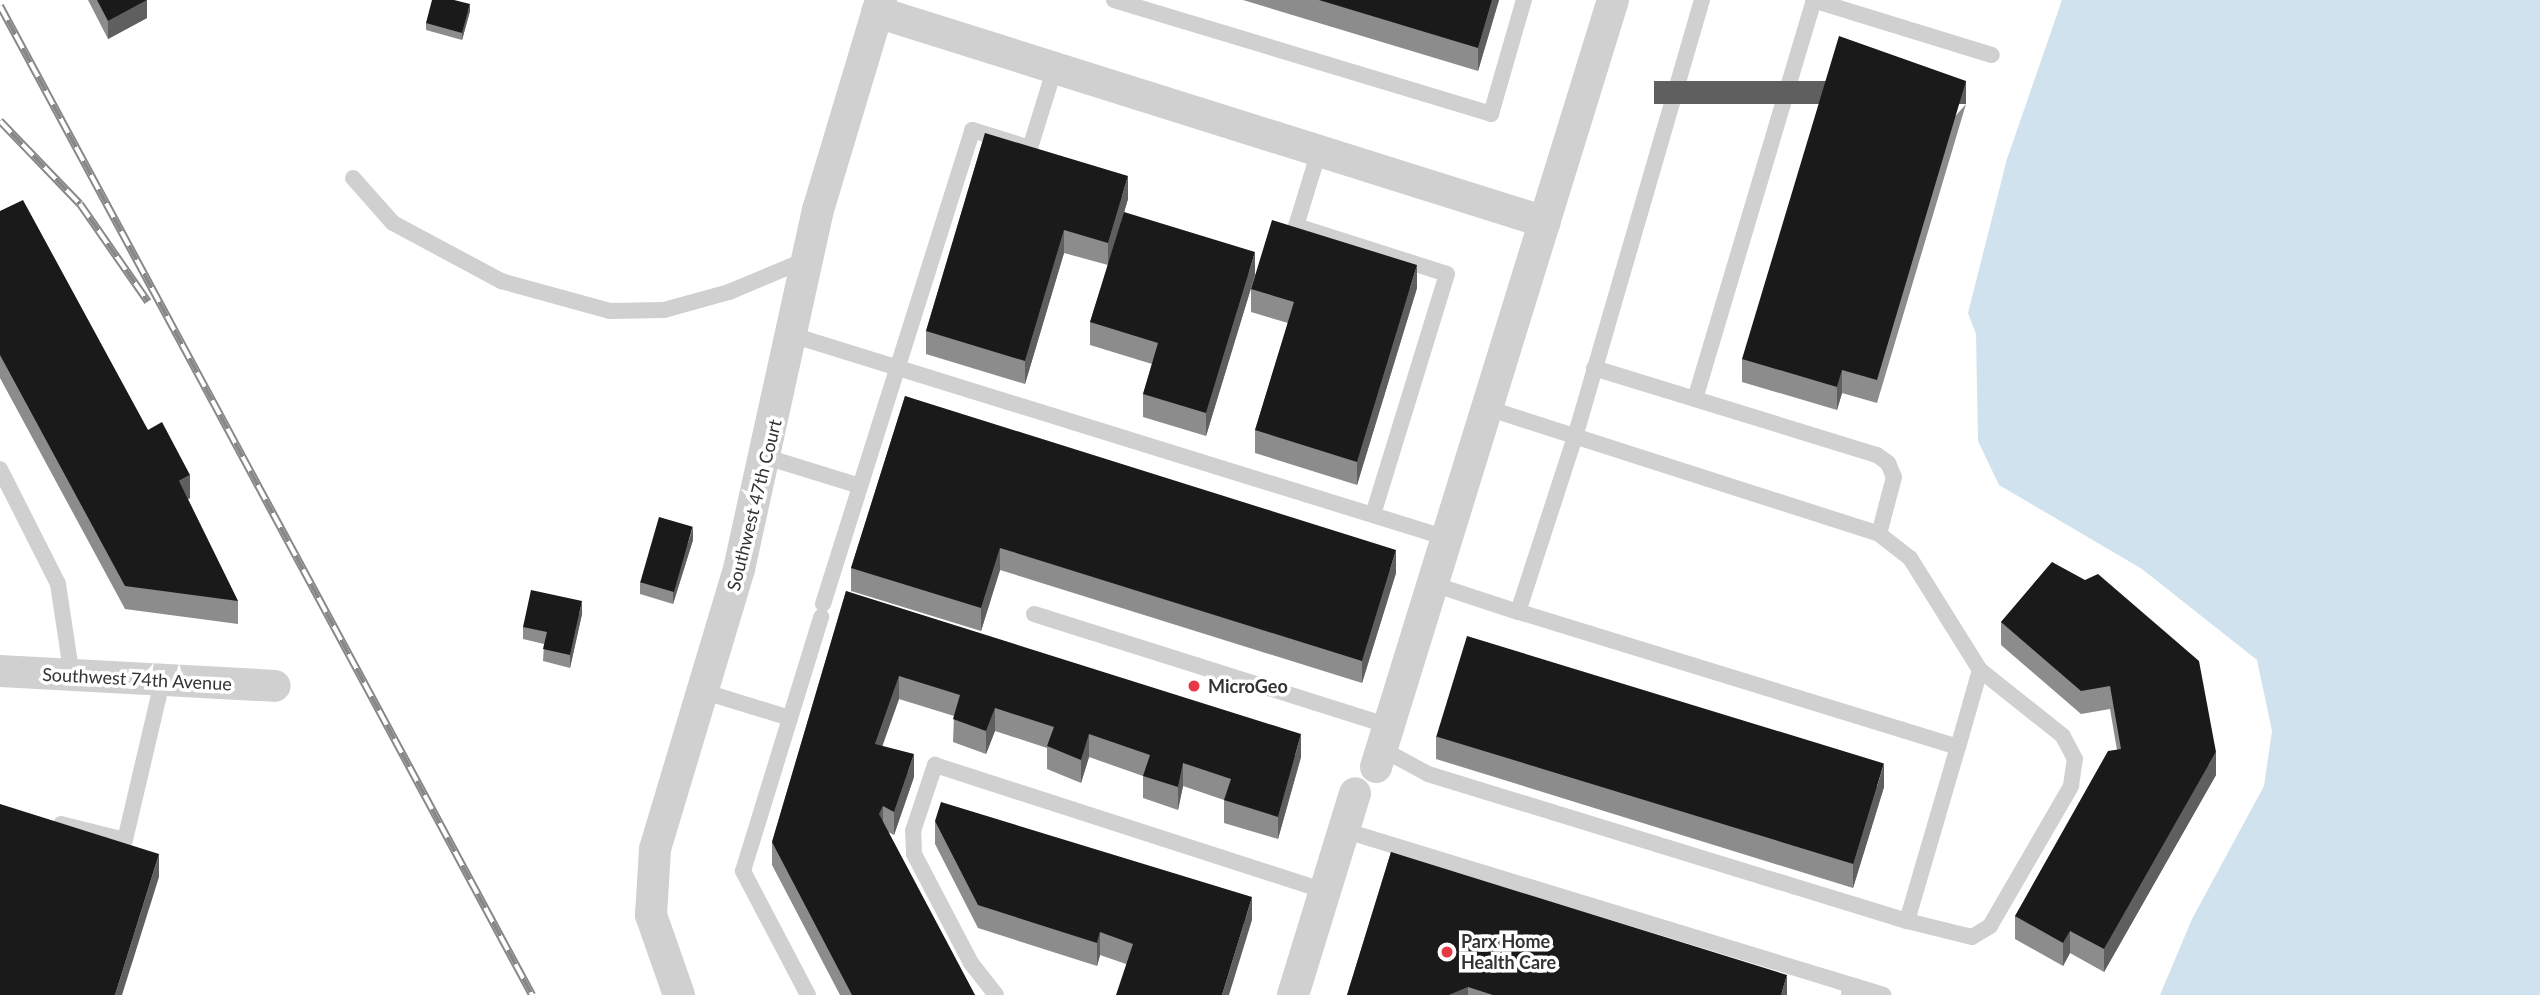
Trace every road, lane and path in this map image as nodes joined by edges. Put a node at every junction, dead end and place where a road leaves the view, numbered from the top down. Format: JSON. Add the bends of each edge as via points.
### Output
{"nodes":[{"id":1,"x":1114,"y":0,"type":"edge"},
{"id":2,"x":1524,"y":0,"type":"edge"},
{"id":3,"x":1613,"y":0,"type":"edge"},
{"id":4,"x":1702,"y":0,"type":"edge"},
{"id":5,"x":1814,"y":0,"type":"edge"},
{"id":6,"x":879,"y":6,"type":"edge"},
{"id":7,"x":1992,"y":55,"type":"dead end"},
{"id":8,"x":1055,"y":67,"type":"junction"},
{"id":9,"x":1319,"y":150,"type":"junction"},
{"id":10,"x":353,"y":178,"type":"dead end"},
{"id":11,"x":1545,"y":222,"type":"junction"},
{"id":12,"x":808,"y":259,"type":"junction"},
{"id":13,"x":792,"y":335,"type":"junction"},
{"id":14,"x":897,"y":367,"type":"junction"},
{"id":15,"x":1594,"y":368,"type":"junction"},
{"id":16,"x":1695,"y":399,"type":"junction"},
{"id":17,"x":1488,"y":408,"type":"junction"},
{"id":18,"x":1574,"y":437,"type":"junction"},
{"id":19,"x":766,"y":457,"type":"junction"},
{"id":20,"x":0,"y":469,"type":"edge"},
{"id":21,"x":860,"y":486,"type":"junction"},
{"id":22,"x":1373,"y":514,"type":"junction"},
{"id":23,"x":1879,"y":534,"type":"junction"},
{"id":24,"x":1447,"y":538,"type":"junction"},
{"id":25,"x":1433,"y":584,"type":"junction"},
{"id":26,"x":1518,"y":612,"type":"junction"},
{"id":27,"x":1034,"y":614,"type":"dead end"},
{"id":28,"x":1980,"y":670,"type":"junction"},
{"id":29,"x":0,"y":671,"type":"edge"},
{"id":30,"x":72,"y":677,"type":"junction"},
{"id":31,"x":162,"y":682,"type":"junction"},
{"id":32,"x":275,"y":686,"type":"dead end"},
{"id":33,"x":702,"y":691,"type":"junction"},
{"id":34,"x":790,"y":718,"type":"junction"},
{"id":35,"x":1382,"y":747,"type":"junction"},
{"id":36,"x":1958,"y":747,"type":"junction"},
{"id":37,"x":1355,"y":793,"type":"dead end"},
{"id":38,"x":37,"y":819,"type":"edge"},
{"id":39,"x":1343,"y":830,"type":"junction"},
{"id":40,"x":1325,"y":891,"type":"junction"},
{"id":41,"x":1907,"y":921,"type":"junction"},
{"id":42,"x":1850,"y":990,"type":"edge"},
{"id":43,"x":678,"y":995,"type":"edge"},
{"id":44,"x":808,"y":995,"type":"edge"},
{"id":45,"x":996,"y":995,"type":"edge"},
{"id":46,"x":1293,"y":995,"type":"edge"},
{"id":47,"x":1884,"y":995,"type":"edge"}],
"edges":[{"from":1,"to":2,"type":"lane","via":[[1492,114]]},
{"from":3,"to":11,"type":"street"},
{"from":4,"to":15,"type":"lane"},
{"from":5,"to":7,"type":"lane"},
{"from":5,"to":16,"type":"lane"},
{"from":6,"to":8,"type":"street"},
{"from":6,"to":12,"type":"street","name":"Southwest 47th Court","via":[[839,133]]},
{"from":8,"to":9,"type":"street"},
{"from":8,"to":14,"type":"lane","via":[[1030,148],[972,130]]},
{"from":9,"to":11,"type":"street"},
{"from":9,"to":22,"type":"lane","via":[[1297,226],[1447,274]]},
{"from":10,"to":12,"type":"lane","via":[[393,223],[501,281],[610,311],[663,310],[729,292]]},
{"from":11,"to":17,"type":"street"},
{"from":12,"to":13,"type":"street","name":"Southwest 47th Court"},
{"from":13,"to":14,"type":"lane"},
{"from":13,"to":19,"type":"street","name":"Southwest 47th Court"},
{"from":14,"to":21,"type":"lane"},
{"from":14,"to":22,"type":"lane"},
{"from":15,"to":16,"type":"lane"},
{"from":15,"to":18,"type":"lane"},
{"from":16,"to":23,"type":"lane","via":[[1877,455],[1888,463],[1894,477]]},
{"from":17,"to":18,"type":"lane"},
{"from":17,"to":24,"type":"street"},
{"from":18,"to":23,"type":"lane"},
{"from":18,"to":26,"type":"lane"},
{"from":19,"to":21,"type":"lane"},
{"from":19,"to":33,"type":"street","name":"Southwest 47th Court","via":[[739,569]]},
{"from":20,"to":30,"type":"lane","via":[[58,584]]},
{"from":21,"to":34,"type":"lane"},
{"from":22,"to":24,"type":"lane"},
{"from":23,"to":28,"type":"lane","via":[[1910,558]]},
{"from":24,"to":25,"type":"street"},
{"from":25,"to":26,"type":"lane"},
{"from":25,"to":35,"type":"street"},
{"from":26,"to":36,"type":"lane"},
{"from":27,"to":35,"type":"lane"},
{"from":28,"to":36,"type":"lane"},
{"from":28,"to":41,"type":"lane","via":[[2063,736],[2075,758],[2071,786],[1990,926],[1972,937],[1959,937]]},
{"from":29,"to":30,"type":"street","name":"Southwest 74th Avenue"},
{"from":30,"to":31,"type":"street","name":"Southwest 74th Avenue"},
{"from":31,"to":32,"type":"street","name":"Southwest 74th Avenue"},
{"from":31,"to":38,"type":"lane","via":[[125,840]]},
{"from":33,"to":34,"type":"lane"},
{"from":33,"to":43,"type":"street","name":"Southwest 47th Court","via":[[650,874],[656,937]]},
{"from":34,"to":44,"type":"lane","via":[[743,871]]},
{"from":35,"to":41,"type":"lane","via":[[1429,775]]},
{"from":36,"to":41,"type":"lane"},
{"from":37,"to":39,"type":"street"},
{"from":39,"to":40,"type":"street"},
{"from":39,"to":42,"type":"lane"},
{"from":40,"to":45,"type":"lane","via":[[935,765],[913,831],[914,854],[971,962]]},
{"from":40,"to":46,"type":"street"},
{"from":42,"to":47,"type":"lane"}]}
